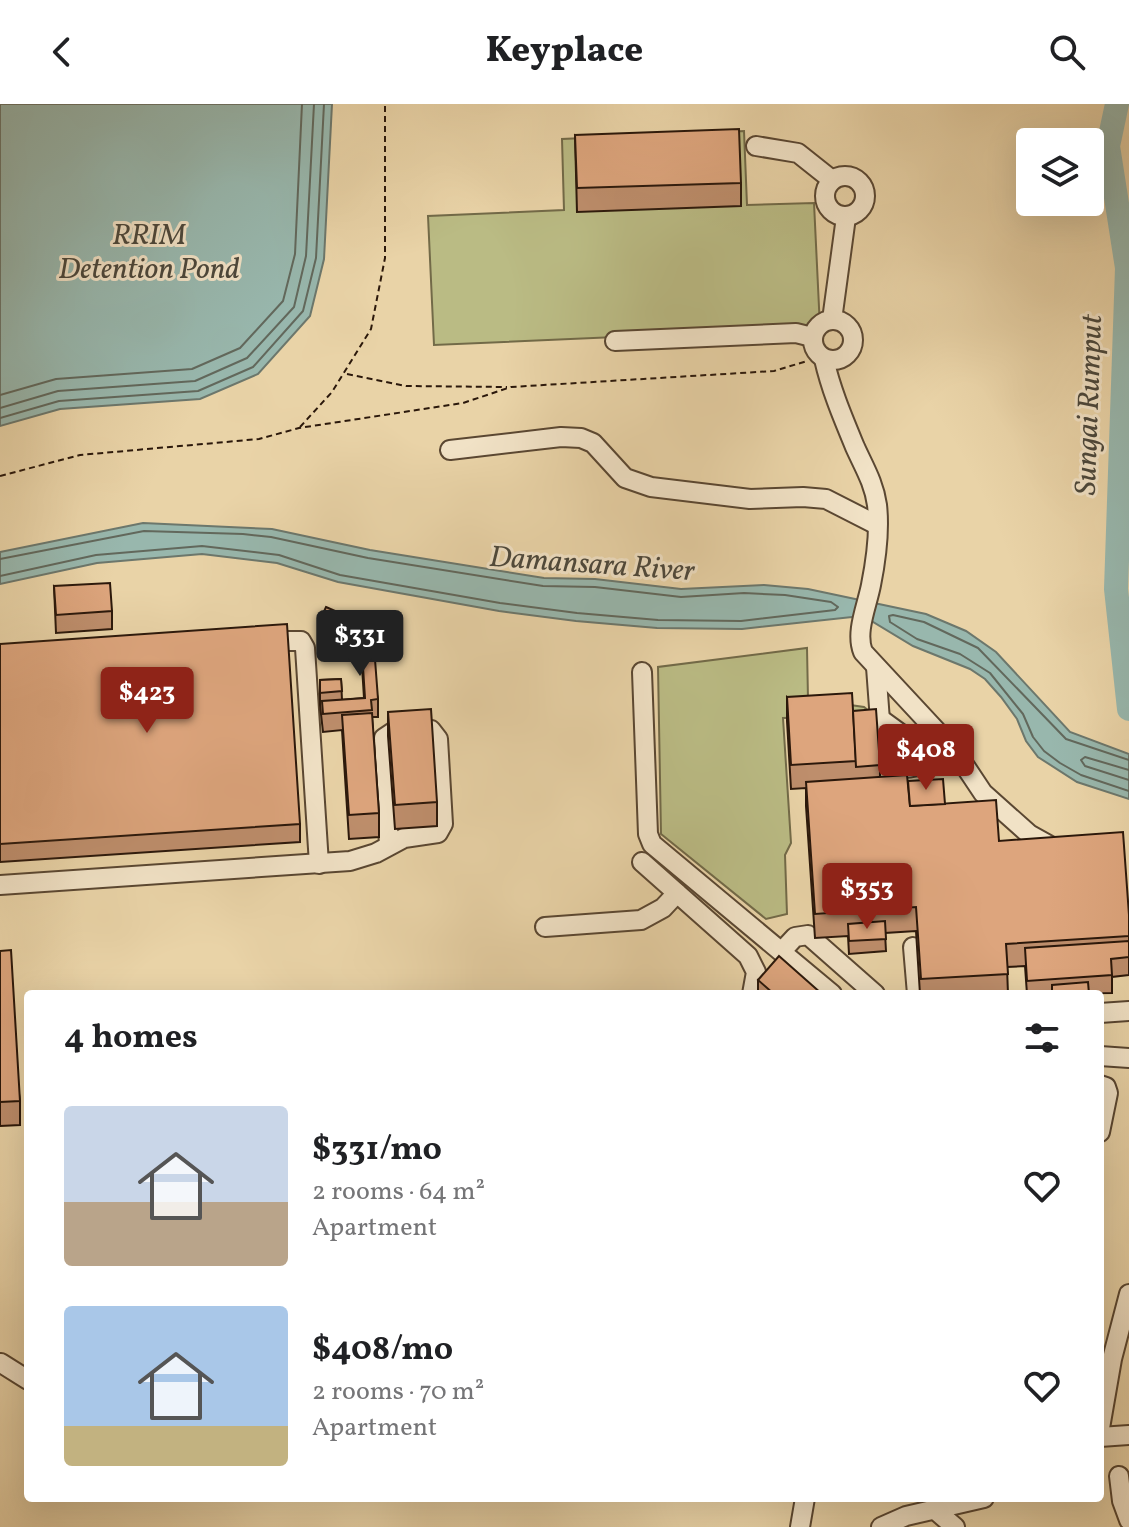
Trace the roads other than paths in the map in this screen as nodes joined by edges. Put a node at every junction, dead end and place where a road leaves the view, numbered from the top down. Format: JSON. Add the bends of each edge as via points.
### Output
{"nodes":[{"id":1,"x":756,"y":146,"type":"dead end"},
{"id":2,"x":832,"y":180,"type":"junction"},
{"id":3,"x":846,"y":217,"type":"junction"},
{"id":4,"x":832,"y":320,"type":"junction"},
{"id":5,"x":615,"y":341,"type":"dead end"},
{"id":6,"x":818,"y":350,"type":"junction"},
{"id":7,"x":450,"y":450,"type":"dead end"},
{"id":8,"x":877,"y":525,"type":"junction"},
{"id":9,"x":243,"y":642,"type":"edge"},
{"id":10,"x":876,"y":667,"type":"junction"},
{"id":11,"x":642,"y":672,"type":"dead end"},
{"id":12,"x":879,"y":718,"type":"junction"},
{"id":13,"x":955,"y":751,"type":"junction"},
{"id":14,"x":938,"y":761,"type":"junction"},
{"id":15,"x":389,"y":846,"type":"junction"},
{"id":16,"x":1076,"y":849,"type":"edge"},
{"id":17,"x":642,"y":862,"type":"dead end"},
{"id":18,"x":319,"y":864,"type":"junction"},
{"id":19,"x":0,"y":885,"type":"edge"},
{"id":20,"x":677,"y":893,"type":"junction"},
{"id":21,"x":545,"y":927,"type":"dead end"},
{"id":22,"x":913,"y":947,"type":"dead end"},
{"id":23,"x":782,"y":951,"type":"junction"},
{"id":24,"x":753,"y":990,"type":"edge"},
{"id":25,"x":827,"y":990,"type":"edge"},
{"id":26,"x":867,"y":990,"type":"edge"},
{"id":27,"x":917,"y":990,"type":"edge"},
{"id":28,"x":1129,"y":1011,"type":"edge"},
{"id":29,"x":1104,"y":1013,"type":"edge"},
{"id":30,"x":1104,"y":1056,"type":"edge"},
{"id":31,"x":1129,"y":1058,"type":"edge"},
{"id":32,"x":1104,"y":1086,"type":"edge"},
{"id":33,"x":1104,"y":1112,"type":"edge"},
{"id":34,"x":1129,"y":1294,"type":"edge"},
{"id":35,"x":1,"y":1363,"type":"edge"},
{"id":36,"x":24,"y":1377,"type":"edge"},
{"id":37,"x":1104,"y":1405,"type":"edge"},
{"id":38,"x":1129,"y":1435,"type":"edge"},
{"id":39,"x":1104,"y":1437,"type":"edge"},
{"id":40,"x":1104,"y":1473,"type":"edge"},
{"id":41,"x":1124,"y":1477,"type":"edge"},
{"id":42,"x":804,"y":1502,"type":"edge"},
{"id":43,"x":966,"y":1502,"type":"edge"},
{"id":44,"x":934,"y":1509,"type":"junction"},
{"id":45,"x":1129,"y":1520,"type":"edge"},
{"id":46,"x":800,"y":1527,"type":"edge"},
{"id":47,"x":881,"y":1527,"type":"edge"},
{"id":48,"x":955,"y":1527,"type":"edge"}],
"edges":[{"from":1,"to":2,"type":"street","via":[[798,153]]},
{"from":2,"to":3,"type":"street","via":[[825,204]]},
{"from":2,"to":3,"type":"street","via":[[848,176],[862,185],[865,202]]},
{"from":3,"to":4,"type":"street"},
{"from":4,"to":6,"type":"street","via":[[819,325]]},
{"from":4,"to":6,"type":"street","via":[[846,324],[853,343],[840,359]]},
{"from":5,"to":6,"type":"street","via":[[796,333]]},
{"from":6,"to":8,"type":"street","via":[[871,477]]},
{"from":7,"to":8,"type":"street","via":[[581,438],[593,443],[625,478],[651,487],[750,499],[826,499]]},
{"from":8,"to":10,"type":"street","via":[[860,645]]},
{"from":9,"to":18,"type":"street","via":[[290,639],[305,648]]},
{"from":10,"to":12,"type":"street"},
{"from":10,"to":13,"type":"street"},
{"from":11,"to":23,"type":"street","via":[[652,844]]},
{"from":12,"to":14,"type":"street"},
{"from":12,"to":14,"type":"street","via":[[886,765]]},
{"from":13,"to":14,"type":"street"},
{"from":13,"to":16,"type":"street","via":[[983,793],[1029,834],[1062,851]]},
{"from":15,"to":15,"type":"street","via":[[442,828],[438,739],[431,730],[393,732],[384,738]]},
{"from":15,"to":18,"type":"street","via":[[362,859]]},
{"from":17,"to":20,"type":"street"},
{"from":18,"to":19,"type":"street"},
{"from":20,"to":21,"type":"street","via":[[641,920]]},
{"from":20,"to":24,"type":"street","via":[[748,956],[756,972]]},
{"from":22,"to":27,"type":"street"},
{"from":23,"to":25,"type":"street"},
{"from":23,"to":26,"type":"street","via":[[795,937],[808,935]]},
{"from":28,"to":29,"type":"street"},
{"from":30,"to":31,"type":"street"},
{"from":32,"to":33,"type":"street"},
{"from":34,"to":37,"type":"street"},
{"from":35,"to":36,"type":"street"},
{"from":38,"to":39,"type":"street"},
{"from":40,"to":41,"type":"street"},
{"from":41,"to":45,"type":"street","via":[[1122,1501]]},
{"from":42,"to":46,"type":"street"},
{"from":43,"to":44,"type":"street"},
{"from":44,"to":47,"type":"street"},
{"from":44,"to":48,"type":"street"}]}
